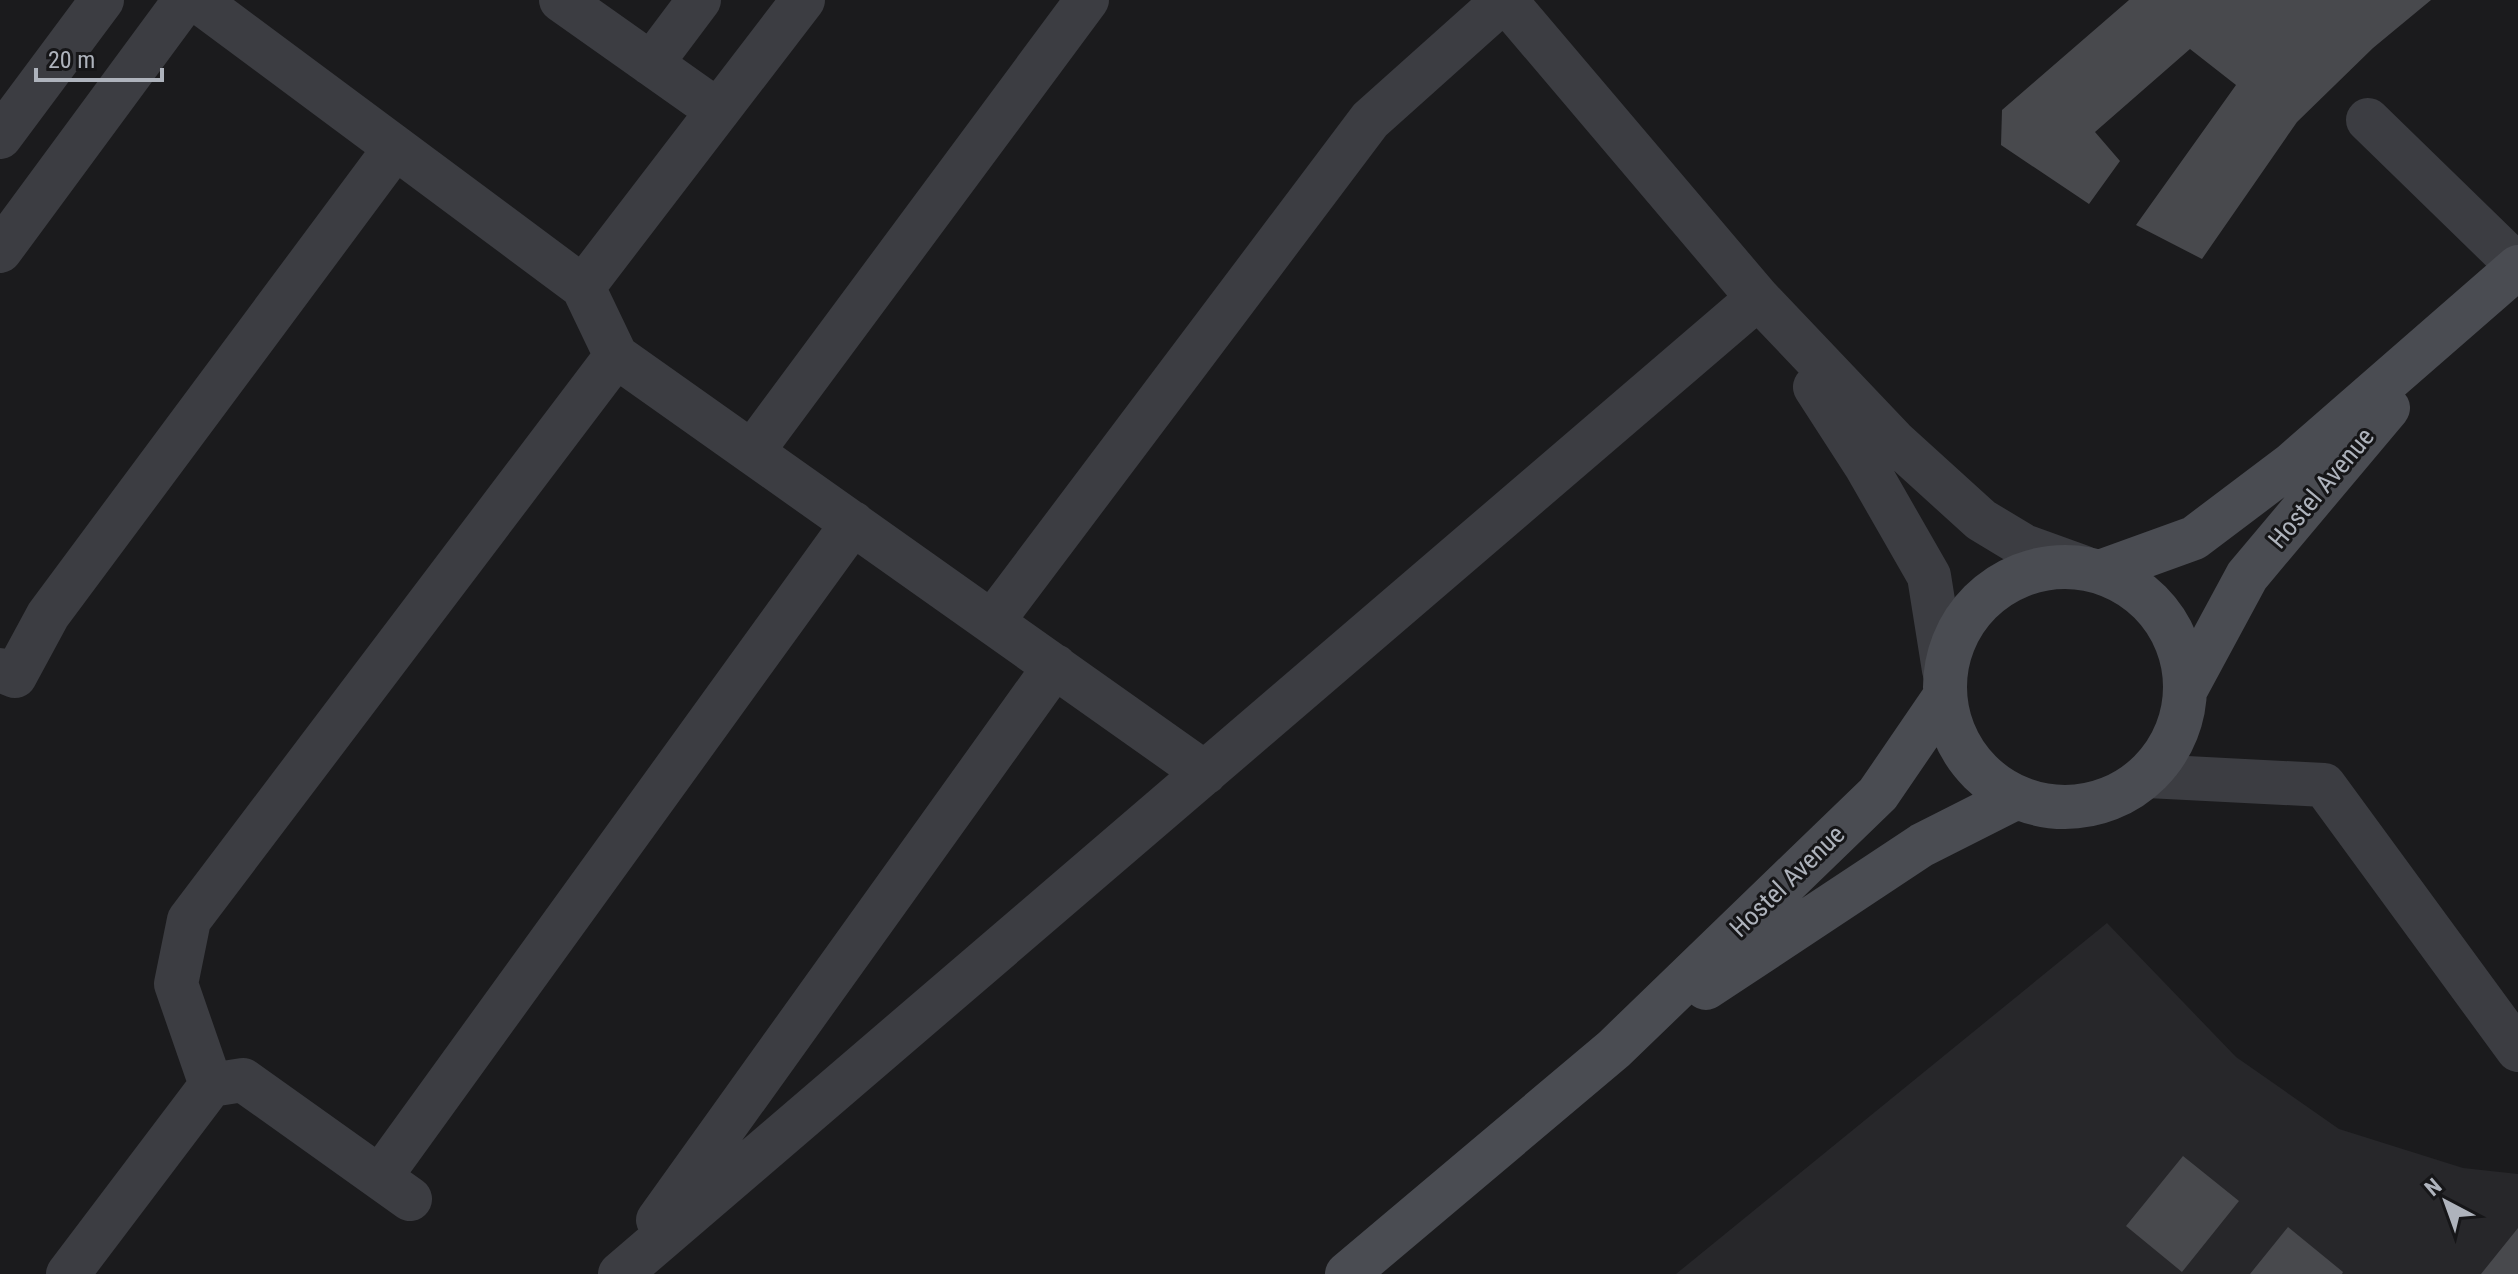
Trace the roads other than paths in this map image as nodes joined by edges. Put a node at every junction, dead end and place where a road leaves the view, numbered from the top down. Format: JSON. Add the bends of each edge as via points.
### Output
{"nodes":[{"id":1,"x":102,"y":0,"type":"edge"},
{"id":2,"x":185,"y":0,"type":"edge"},
{"id":3,"x":197,"y":0,"type":"edge"},
{"id":4,"x":561,"y":0,"type":"edge"},
{"id":5,"x":699,"y":0,"type":"edge"},
{"id":6,"x":803,"y":0,"type":"edge"},
{"id":7,"x":1087,"y":0,"type":"edge"},
{"id":8,"x":1505,"y":0,"type":"edge"},
{"id":9,"x":651,"y":64,"type":"junction"},
{"id":10,"x":30,"y":96,"type":"junction"},
{"id":11,"x":718,"y":111,"type":"junction"},
{"id":12,"x":2368,"y":120,"type":"dead end"},
{"id":13,"x":0,"y":137,"type":"edge"},
{"id":14,"x":395,"y":148,"type":"junction"},
{"id":15,"x":48,"y":186,"type":"junction"},
{"id":16,"x":0,"y":251,"type":"edge"},
{"id":17,"x":2518,"y":266,"type":"edge"},
{"id":18,"x":583,"y":287,"type":"junction"},
{"id":19,"x":1758,"y":298,"type":"junction"},
{"id":20,"x":2476,"y":302,"type":"junction"},
{"id":21,"x":616,"y":356,"type":"junction"},
{"id":22,"x":752,"y":452,"type":"junction"},
{"id":23,"x":853,"y":523,"type":"junction"},
{"id":24,"x":2091,"y":569,"type":"junction"},
{"id":25,"x":992,"y":622,"type":"junction"},
{"id":26,"x":1055,"y":666,"type":"junction"},
{"id":27,"x":0,"y":670,"type":"edge"},
{"id":28,"x":1944,"y":684,"type":"junction"},
{"id":29,"x":2186,"y":689,"type":"junction"},
{"id":30,"x":1205,"y":773,"type":"junction"},
{"id":31,"x":2148,"y":776,"type":"junction"},
{"id":32,"x":2015,"y":798,"type":"junction"},
{"id":33,"x":1614,"y":1049,"type":"junction"},
{"id":34,"x":2518,"y":1050,"type":"edge"},
{"id":35,"x":770,"y":1063,"type":"junction"},
{"id":36,"x":211,"y":1085,"type":"junction"},
{"id":37,"x":789,"y":1128,"type":"junction"},
{"id":38,"x":68,"y":1274,"type":"edge"},
{"id":39,"x":619,"y":1274,"type":"edge"},
{"id":40,"x":1347,"y":1274,"type":"edge"}],
"edges":[{"from":1,"to":10,"type":"street"},
{"from":2,"to":15,"type":"street"},
{"from":3,"to":14,"type":"street"},
{"from":4,"to":9,"type":"street"},
{"from":5,"to":9,"type":"street"},
{"from":6,"to":11,"type":"street"},
{"from":7,"to":22,"type":"street"},
{"from":8,"to":19,"type":"street"},
{"from":8,"to":25,"type":"street","via":[[1370,120]]},
{"from":9,"to":11,"type":"street"},
{"from":10,"to":13,"type":"street"},
{"from":10,"to":15,"type":"street"},
{"from":11,"to":18,"type":"street"},
{"from":12,"to":17,"type":"street"},
{"from":14,"to":18,"type":"street"},
{"from":14,"to":27,"type":"street","via":[[48,615],[15,676]]},
{"from":15,"to":16,"type":"street"},
{"from":17,"to":20,"type":"street","name":"Hostel Avenue"},
{"from":18,"to":21,"type":"street"},
{"from":19,"to":24,"type":"street","via":[[1894,441],[1981,520],[2024,546]]},
{"from":19,"to":28,"type":"street","via":[[1929,576]]},
{"from":19,"to":30,"type":"street"},
{"from":20,"to":24,"type":"street","name":"Hostel Avenue","via":[[2292,464],[2194,538]]},
{"from":20,"to":29,"type":"street","name":"Hostel Avenue","via":[[2247,576]]},
{"from":21,"to":22,"type":"street"},
{"from":21,"to":36,"type":"street","via":[[189,920],[176,984]]},
{"from":22,"to":23,"type":"street"},
{"from":23,"to":25,"type":"street"},
{"from":23,"to":36,"type":"street","via":[[395,1188],[243,1080]]},
{"from":24,"to":28,"type":"street","via":[[2064,566],[2018,575],[1986,594],[1966,617]]},
{"from":24,"to":29,"type":"street","via":[[2120,578],[2160,611],[2184,663]]},
{"from":25,"to":26,"type":"street"},
{"from":26,"to":30,"type":"street"},
{"from":26,"to":35,"type":"street"},
{"from":28,"to":32,"type":"street","via":[[1952,732],[1966,759]]},
{"from":28,"to":33,"type":"street","name":"Hostel Avenue","via":[[1878,794]]},
{"from":29,"to":31,"type":"street","via":[[2169,750]]},
{"from":30,"to":37,"type":"street"},
{"from":31,"to":32,"type":"street","via":[[2122,794],[2069,808]]},
{"from":31,"to":34,"type":"street","via":[[2324,785]]},
{"from":32,"to":33,"type":"street","name":"Hostel Avenue","via":[[1922,845]]},
{"from":33,"to":40,"type":"street","name":"Hostel Avenue"},
{"from":35,"to":37,"type":"street"},
{"from":35,"to":39,"type":"street"},
{"from":36,"to":38,"type":"street"},
{"from":37,"to":39,"type":"street"}]}
